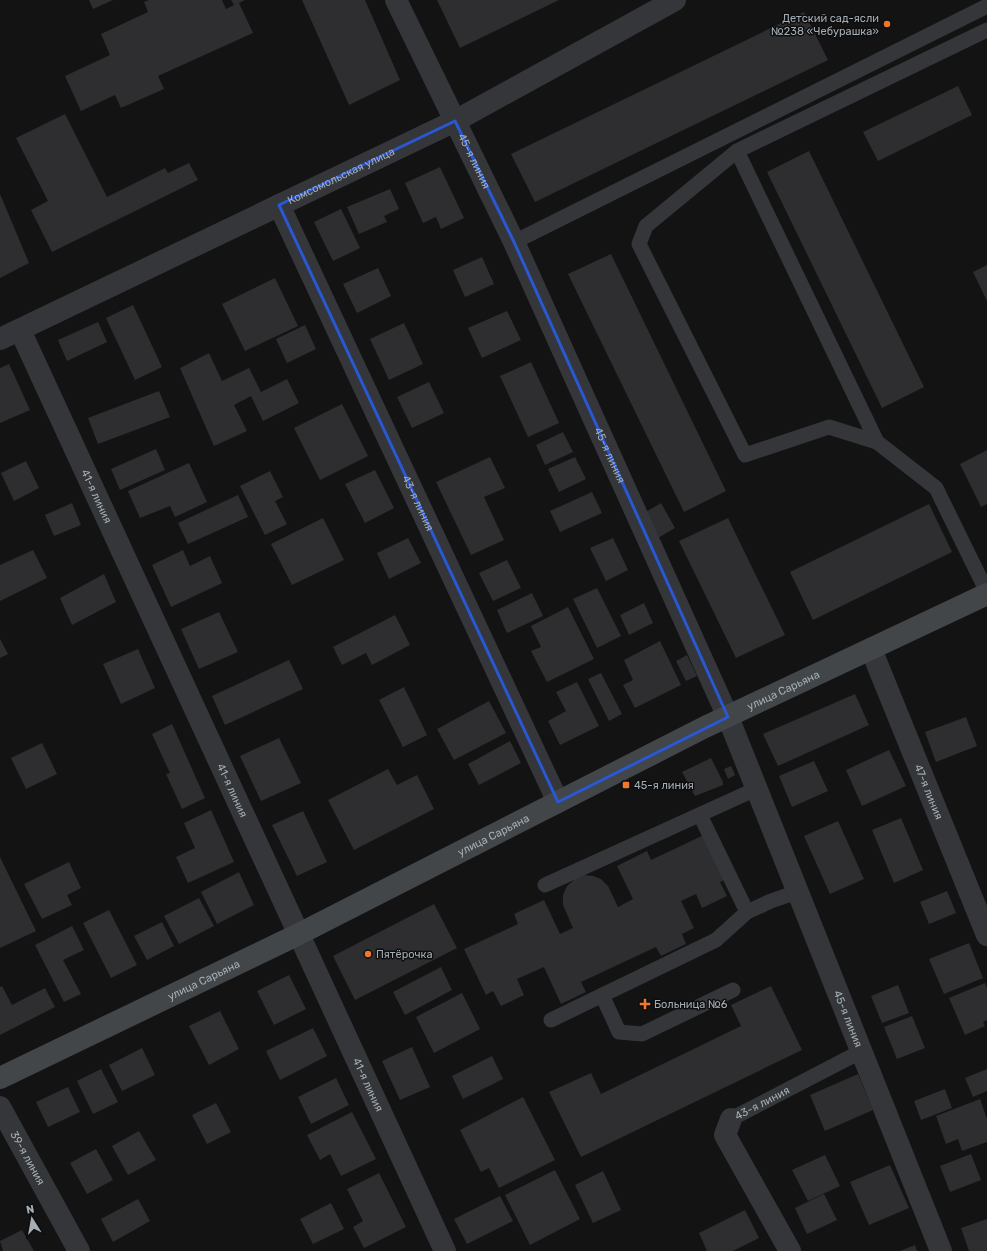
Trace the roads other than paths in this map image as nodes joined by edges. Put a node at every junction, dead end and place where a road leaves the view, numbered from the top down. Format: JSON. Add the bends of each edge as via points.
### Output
{"nodes":[{"id":1,"x":396,"y":0,"type":"edge"},
{"id":2,"x":675,"y":0,"type":"edge"},
{"id":3,"x":987,"y":6,"type":"edge"},
{"id":4,"x":987,"y":30,"type":"edge"},
{"id":5,"x":455,"y":121,"type":"junction"},
{"id":6,"x":737,"y":151,"type":"junction"},
{"id":7,"x":279,"y":205,"type":"junction"},
{"id":8,"x":514,"y":242,"type":"junction"},
{"id":9,"x":20,"y":330,"type":"junction"},
{"id":10,"x":0,"y":339,"type":"edge"},
{"id":11,"x":877,"y":442,"type":"junction"},
{"id":12,"x":987,"y":593,"type":"edge"},
{"id":13,"x":871,"y":649,"type":"junction"},
{"id":14,"x":728,"y":717,"type":"junction"},
{"id":15,"x":756,"y":789,"type":"junction"},
{"id":16,"x":558,"y":802,"type":"junction"},
{"id":17,"x":700,"y":815,"type":"junction"},
{"id":18,"x":545,"y":885,"type":"dead end"},
{"id":19,"x":798,"y":892,"type":"junction"},
{"id":20,"x":747,"y":912,"type":"junction"},
{"id":21,"x":299,"y":934,"type":"junction"},
{"id":22,"x":987,"y":935,"type":"edge"},
{"id":23,"x":734,"y":990,"type":"dead end"},
{"id":24,"x":602,"y":995,"type":"junction"},
{"id":25,"x":551,"y":1020,"type":"dead end"},
{"id":26,"x":862,"y":1051,"type":"junction"},
{"id":27,"x":0,"y":1078,"type":"edge"},
{"id":28,"x":0,"y":1108,"type":"edge"},
{"id":29,"x":731,"y":1119,"type":"joint"},
{"id":30,"x":79,"y":1251,"type":"edge"},
{"id":31,"x":446,"y":1251,"type":"edge"},
{"id":32,"x":790,"y":1251,"type":"edge"},
{"id":33,"x":941,"y":1251,"type":"edge"}],
"edges":[{"from":1,"to":5,"type":"street","name":"45-я линия"},
{"from":2,"to":5,"type":"street","name":"Комсомольская улица"},
{"from":3,"to":8,"type":"lane"},
{"from":4,"to":6,"type":"lane"},
{"from":5,"to":7,"type":"street","name":"Комсомольская улица"},
{"from":5,"to":8,"type":"street","name":"45-я линия"},
{"from":6,"to":11,"type":"lane"},
{"from":6,"to":11,"type":"lane","via":[[646,226],[639,244],[745,455],[829,427]]},
{"from":7,"to":9,"type":"street","name":"Комсомольская улица"},
{"from":7,"to":16,"type":"street","name":"43-я линия"},
{"from":8,"to":14,"type":"street","name":"45-я линия"},
{"from":9,"to":10,"type":"street","name":"Комсомольская улица"},
{"from":9,"to":21,"type":"street","name":"41-я линия"},
{"from":11,"to":12,"type":"lane","via":[[936,488]]},
{"from":12,"to":13,"type":"main road","name":"улица Сарьяна"},
{"from":13,"to":14,"type":"main road","name":"улица Сарьяна"},
{"from":13,"to":22,"type":"street","name":"47-я линия"},
{"from":14,"to":15,"type":"street","name":"45-я линия"},
{"from":14,"to":16,"type":"main road","name":"улица Сарьяна"},
{"from":15,"to":17,"type":"lane"},
{"from":15,"to":19,"type":"street","name":"45-я линия"},
{"from":16,"to":21,"type":"main road","name":"улица Сарьяна"},
{"from":17,"to":18,"type":"lane"},
{"from":17,"to":20,"type":"lane"},
{"from":19,"to":20,"type":"lane"},
{"from":19,"to":26,"type":"street","name":"45-я линия"},
{"from":20,"to":24,"type":"lane","via":[[716,940]]},
{"from":21,"to":27,"type":"main road","name":"улица Сарьяна"},
{"from":21,"to":31,"type":"street","name":"41-я линия"},
{"from":23,"to":24,"type":"lane","via":[[642,1034],[619,1032]]},
{"from":24,"to":25,"type":"lane"},
{"from":26,"to":29,"type":"lane","name":"43-я линия"},
{"from":26,"to":33,"type":"street","name":"45-я линия"},
{"from":28,"to":30,"type":"street","name":"39-я линия"},
{"from":29,"to":32,"type":"street","name":"43-я линия","via":[[725,1135]]}]}
